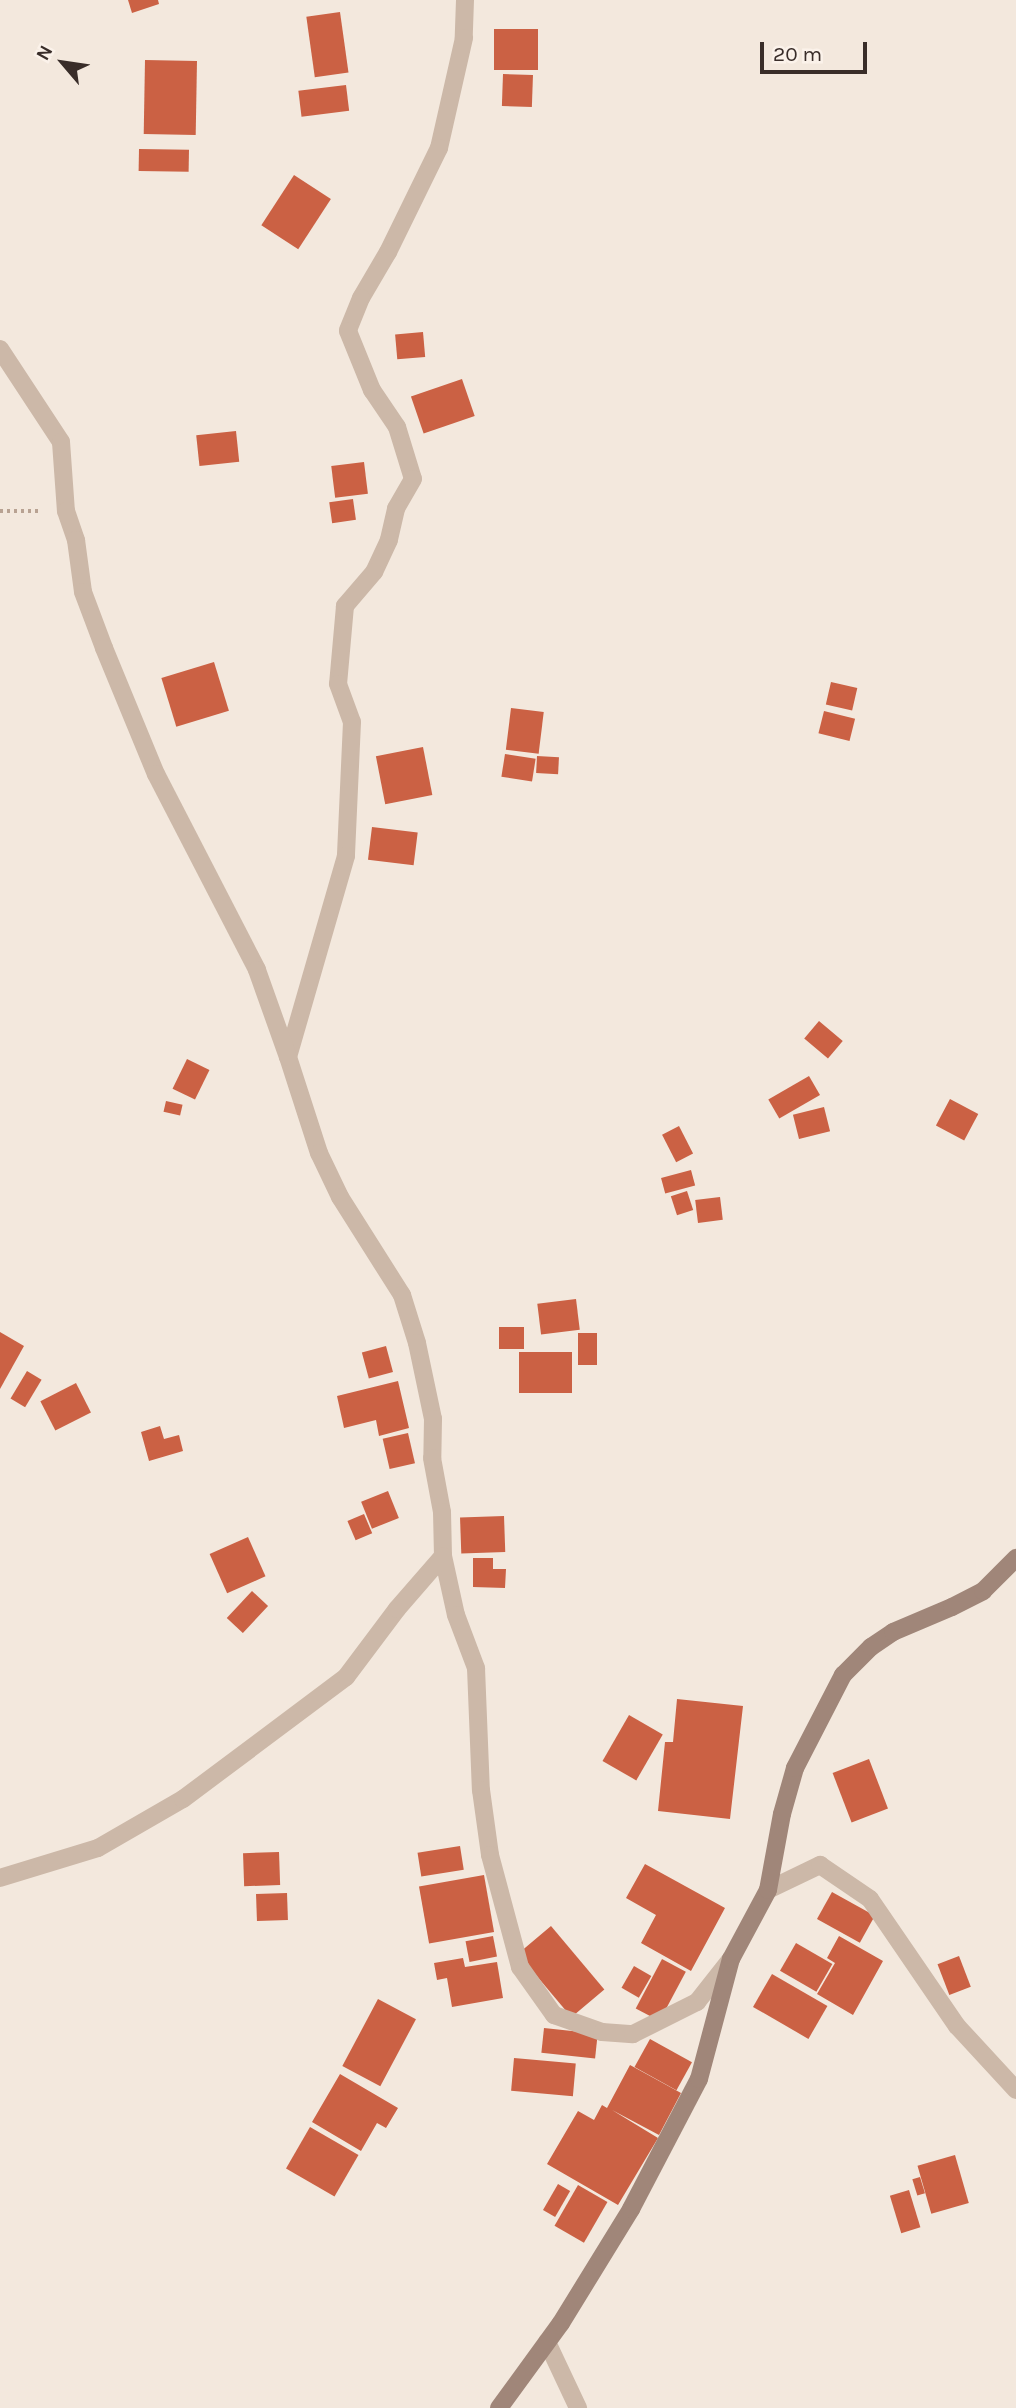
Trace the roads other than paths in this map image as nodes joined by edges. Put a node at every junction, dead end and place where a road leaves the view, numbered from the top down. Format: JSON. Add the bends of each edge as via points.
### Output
{"nodes":[{"id":1,"x":465,"y":0,"type":"edge"},
{"id":2,"x":0,"y":349,"type":"edge"},
{"id":3,"x":288,"y":1057,"type":"junction"},
{"id":4,"x":443,"y":1556,"type":"junction"},
{"id":5,"x":1016,"y":1558,"type":"edge"},
{"id":6,"x":0,"y":1878,"type":"edge"},
{"id":7,"x":768,"y":1891,"type":"junction"},
{"id":8,"x":731,"y":1959,"type":"junction"},
{"id":9,"x":1016,"y":2090,"type":"edge"},
{"id":10,"x":547,"y":2342,"type":"junction"},
{"id":11,"x":499,"y":2408,"type":"edge"},
{"id":12,"x":578,"y":2408,"type":"edge"}],
"edges":[{"from":1,"to":3,"type":"street","via":[[464,38],[439,148],[348,331],[372,390],[397,427],[413,479],[396,509],[389,540],[374,572],[345,606],[338,684],[352,722],[346,856]]},
{"from":2,"to":3,"type":"street","via":[[61,442],[66,511],[76,540],[83,592],[156,774],[257,971]]},
{"from":3,"to":4,"type":"street","via":[[319,1153],[340,1197],[402,1295],[417,1343],[433,1419],[432,1458],[442,1512]]},
{"from":4,"to":6,"type":"street","via":[[346,1677],[193,1792],[98,1848]]},
{"from":4,"to":8,"type":"street","via":[[456,1615],[476,1668],[481,1790],[490,1855],[520,1967],[554,2015],[602,2032],[633,2034],[697,2002]]},
{"from":5,"to":7,"type":"main road","via":[[983,1591],[893,1632],[843,1675],[795,1769]]},
{"from":7,"to":8,"type":"main road"},
{"from":7,"to":9,"type":"street","via":[[820,1865],[870,1899],[957,2026]]},
{"from":8,"to":10,"type":"main road","via":[[699,2079],[631,2209]]},
{"from":10,"to":11,"type":"main road"},
{"from":10,"to":12,"type":"street"}]}
